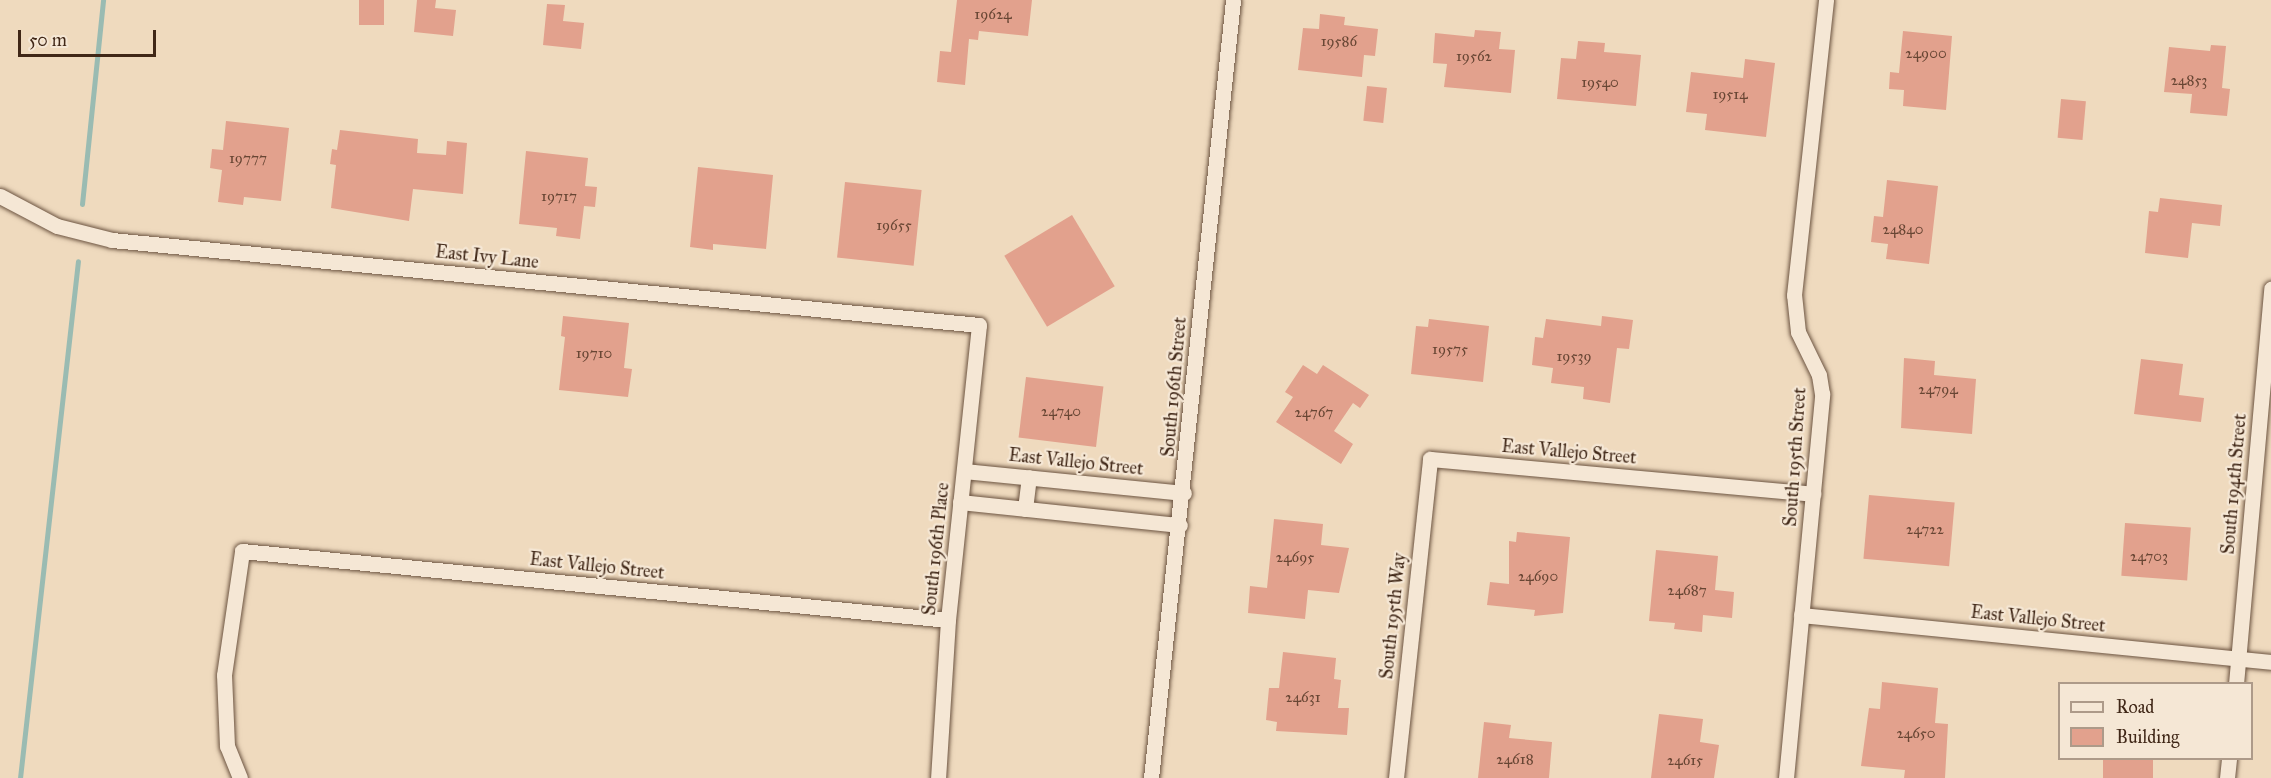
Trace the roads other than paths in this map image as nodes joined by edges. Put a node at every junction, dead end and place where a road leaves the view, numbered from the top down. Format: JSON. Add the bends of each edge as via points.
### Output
{"nodes":[{"id":1,"x":1233,"y":0,"type":"edge"},
{"id":2,"x":1826,"y":0,"type":"edge"},
{"id":3,"x":0,"y":196,"type":"edge"},
{"id":4,"x":2271,"y":288,"type":"edge"},
{"id":5,"x":979,"y":325,"type":"joint"},
{"id":6,"x":1430,"y":459,"type":"joint"},
{"id":7,"x":964,"y":471,"type":"junction"},
{"id":8,"x":1029,"y":477,"type":"junction"},
{"id":9,"x":1184,"y":493,"type":"junction"},
{"id":10,"x":1813,"y":494,"type":"junction"},
{"id":11,"x":960,"y":502,"type":"junction"},
{"id":12,"x":1025,"y":509,"type":"junction"},
{"id":13,"x":1180,"y":525,"type":"junction"},
{"id":14,"x":1801,"y":615,"type":"junction"},
{"id":15,"x":948,"y":620,"type":"junction"},
{"id":16,"x":2238,"y":659,"type":"junction"},
{"id":17,"x":2271,"y":662,"type":"edge"},
{"id":18,"x":2236,"y":682,"type":"edge"},
{"id":19,"x":2229,"y":760,"type":"edge"},
{"id":20,"x":240,"y":778,"type":"edge"},
{"id":21,"x":938,"y":778,"type":"edge"},
{"id":22,"x":1151,"y":778,"type":"edge"},
{"id":23,"x":1396,"y":778,"type":"edge"},
{"id":24,"x":1786,"y":778,"type":"edge"},
{"id":25,"x":2227,"y":778,"type":"edge"}],
"edges":[{"from":1,"to":9,"type":"street","name":"South 196th Street"},
{"from":2,"to":10,"type":"street","name":"South 195th Street","via":[[1793,312],[1819,375],[1822,394]]},
{"from":3,"to":5,"type":"street","name":"East Ivy Lane","via":[[57,226],[112,240]]},
{"from":4,"to":16,"type":"street","name":"South 194th Street"},
{"from":5,"to":7,"type":"street","name":"South 196th Place"},
{"from":6,"to":10,"type":"street","name":"East Vallejo Street"},
{"from":6,"to":23,"type":"street","name":"South 195th Way"},
{"from":7,"to":8,"type":"street","name":"East Vallejo Street"},
{"from":7,"to":11,"type":"street","name":"South 196th Place"},
{"from":8,"to":9,"type":"street","name":"East Vallejo Street"},
{"from":8,"to":12,"type":"street"},
{"from":9,"to":13,"type":"street","name":"South 196th Street"},
{"from":10,"to":14,"type":"street","name":"South 195th Street"},
{"from":11,"to":12,"type":"street"},
{"from":11,"to":15,"type":"street","name":"South 196th Place"},
{"from":12,"to":13,"type":"street"},
{"from":13,"to":22,"type":"street","name":"South 196th Street"},
{"from":14,"to":16,"type":"street","name":"East Vallejo Street"},
{"from":14,"to":24,"type":"street","name":"South 195th Street"},
{"from":15,"to":20,"type":"street","name":"East Vallejo Street","via":[[242,551],[224,675],[227,746]]},
{"from":15,"to":21,"type":"street","name":"South 196th Place"},
{"from":16,"to":17,"type":"street","name":"East Vallejo Street"},
{"from":16,"to":18,"type":"street","name":"South 194th Street"},
{"from":19,"to":25,"type":"street"}]}
